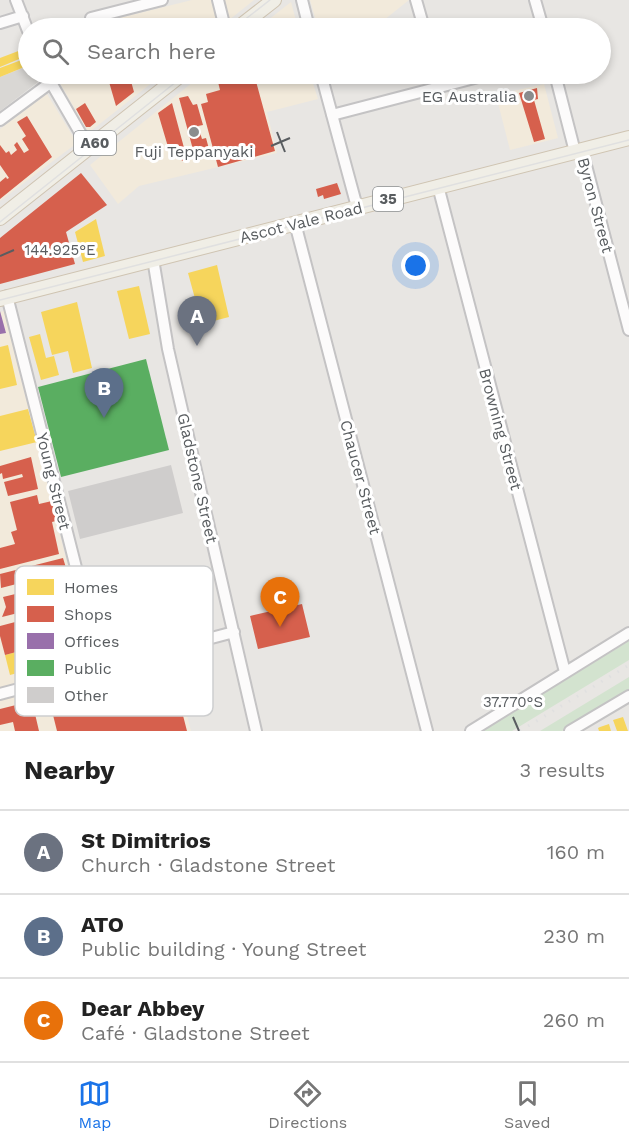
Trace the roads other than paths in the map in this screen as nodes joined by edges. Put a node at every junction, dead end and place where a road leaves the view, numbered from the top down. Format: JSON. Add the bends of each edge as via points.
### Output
{"nodes":[{"id":1,"x":16,"y":0,"type":"edge"},
{"id":2,"x":162,"y":0,"type":"edge"},
{"id":3,"x":218,"y":0,"type":"edge"},
{"id":4,"x":274,"y":0,"type":"edge"},
{"id":5,"x":302,"y":0,"type":"edge"},
{"id":6,"x":416,"y":0,"type":"edge"},
{"id":7,"x":535,"y":0,"type":"edge"},
{"id":8,"x":23,"y":16,"type":"joint"},
{"id":9,"x":91,"y":18,"type":"dead end"},
{"id":10,"x":222,"y":18,"type":"edge"},
{"id":11,"x":251,"y":18,"type":"edge"},
{"id":12,"x":306,"y":18,"type":"edge"},
{"id":13,"x":421,"y":18,"type":"edge"},
{"id":14,"x":540,"y":18,"type":"edge"},
{"id":15,"x":0,"y":22,"type":"edge"},
{"id":16,"x":41,"y":84,"type":"edge"},
{"id":17,"x":52,"y":84,"type":"edge"},
{"id":18,"x":169,"y":84,"type":"edge"},
{"id":19,"x":324,"y":84,"type":"edge"},
{"id":20,"x":439,"y":84,"type":"edge"},
{"id":21,"x":451,"y":84,"type":"edge"},
{"id":22,"x":558,"y":84,"type":"edge"},
{"id":23,"x":440,"y":87,"type":"junction"},
{"id":24,"x":332,"y":115,"type":"junction"},
{"id":25,"x":0,"y":120,"type":"edge"},
{"id":26,"x":629,"y":138,"type":"edge"},
{"id":27,"x":89,"y":147,"type":"junction"},
{"id":28,"x":579,"y":151,"type":"junction"},
{"id":29,"x":438,"y":186,"type":"junction"},
{"id":30,"x":357,"y":207,"type":"junction"},
{"id":31,"x":3,"y":216,"type":"edge"},
{"id":32,"x":295,"y":223,"type":"junction"},
{"id":33,"x":153,"y":259,"type":"junction"},
{"id":34,"x":2,"y":297,"type":"edge"},
{"id":35,"x":629,"y":330,"type":"edge"},
{"id":36,"x":74,"y":566,"type":"edge"},
{"id":37,"x":234,"y":632,"type":"junction"},
{"id":38,"x":629,"y":633,"type":"edge"},
{"id":39,"x":213,"y":637,"type":"edge"},
{"id":40,"x":565,"y":672,"type":"junction"},
{"id":41,"x":15,"y":690,"type":"edge"},
{"id":42,"x":0,"y":694,"type":"edge"},
{"id":43,"x":629,"y":696,"type":"edge"},
{"id":44,"x":256,"y":731,"type":"edge"},
{"id":45,"x":427,"y":731,"type":"edge"},
{"id":46,"x":471,"y":731,"type":"edge"},
{"id":47,"x":570,"y":731,"type":"edge"}],
"edges":[{"from":1,"to":8,"type":"street"},
{"from":2,"to":9,"type":"street"},
{"from":3,"to":10,"type":"street"},
{"from":4,"to":11,"type":"main road"},
{"from":5,"to":12,"type":"street"},
{"from":6,"to":13,"type":"street"},
{"from":7,"to":14,"type":"street"},
{"from":8,"to":15,"type":"street"},
{"from":16,"to":25,"type":"street"},
{"from":17,"to":27,"type":"street"},
{"from":18,"to":27,"type":"main road","number":"A60"},
{"from":19,"to":24,"type":"street"},
{"from":20,"to":23,"type":"street"},
{"from":21,"to":23,"type":"street"},
{"from":22,"to":28,"type":"street","name":"Byron Street"},
{"from":23,"to":24,"type":"street"},
{"from":24,"to":30,"type":"street"},
{"from":26,"to":28,"type":"main road","name":"Ascot Vale Road","number":"35"},
{"from":27,"to":31,"type":"main road","number":"A60"},
{"from":28,"to":29,"type":"main road","name":"Ascot Vale Road","number":"35"},
{"from":28,"to":35,"type":"street","name":"Byron Street"},
{"from":29,"to":30,"type":"main road","name":"Ascot Vale Road","number":"35"},
{"from":29,"to":40,"type":"street","name":"Browning Street"},
{"from":30,"to":32,"type":"main road","name":"Ascot Vale Road","number":"35"},
{"from":32,"to":33,"type":"main road","name":"Ascot Vale Road","number":"35"},
{"from":32,"to":45,"type":"street","name":"Chaucer Street"},
{"from":33,"to":34,"type":"main road","name":"Ascot Vale Road","number":"35"},
{"from":33,"to":37,"type":"street","name":"Gladstone Street","via":[[168,349]]},
{"from":34,"to":36,"type":"street","name":"Young Street"},
{"from":37,"to":39,"type":"street"},
{"from":37,"to":44,"type":"street","name":"Gladstone Street"},
{"from":38,"to":40,"type":"street"},
{"from":40,"to":46,"type":"street"},
{"from":41,"to":42,"type":"street"},
{"from":43,"to":47,"type":"street"}]}
